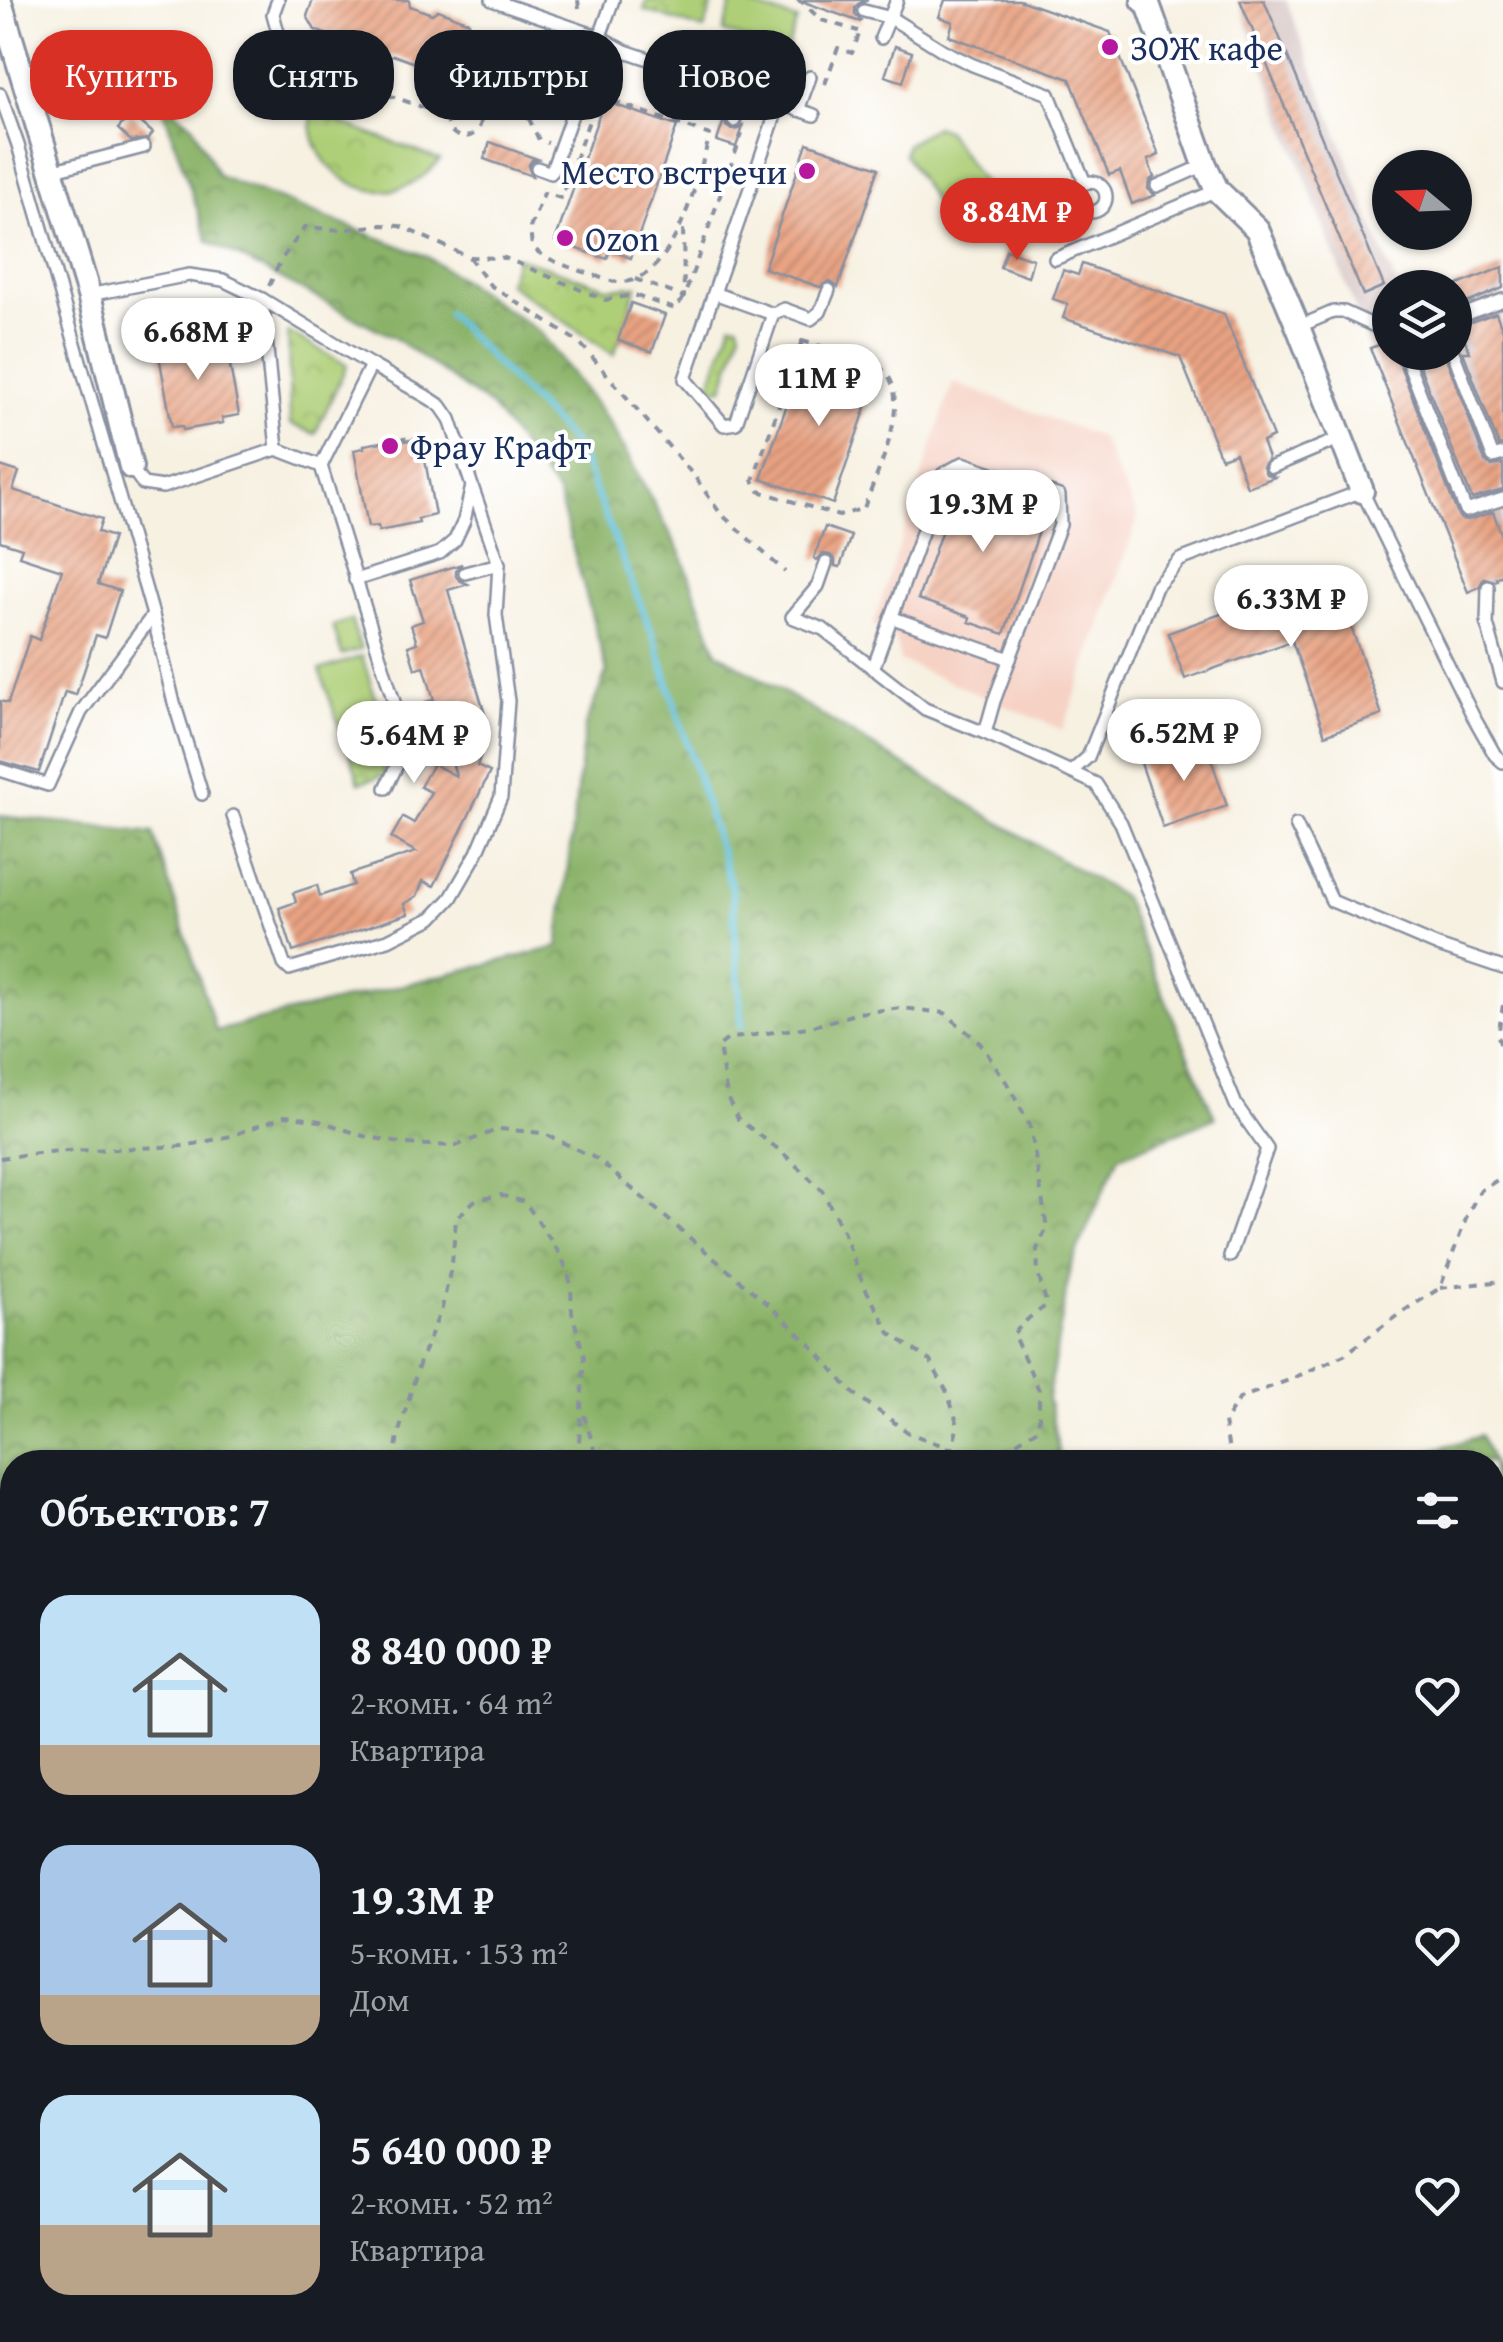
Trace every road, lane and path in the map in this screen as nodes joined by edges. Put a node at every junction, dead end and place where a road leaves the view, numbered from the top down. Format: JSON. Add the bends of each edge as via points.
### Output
{"nodes":[{"id":1,"x":278,"y":0,"type":"edge"},
{"id":2,"x":492,"y":0,"type":"edge"},
{"id":3,"x":612,"y":0,"type":"edge"},
{"id":4,"x":797,"y":0,"type":"edge"},
{"id":5,"x":897,"y":0,"type":"edge"},
{"id":6,"x":1144,"y":0,"type":"edge"},
{"id":7,"x":0,"y":2,"type":"edge"},
{"id":8,"x":864,"y":12,"type":"dead end"},
{"id":9,"x":891,"y":18,"type":"junction"},
{"id":10,"x":277,"y":30,"type":"edge"},
{"id":11,"x":582,"y":30,"type":"edge"},
{"id":12,"x":602,"y":30,"type":"edge"},
{"id":13,"x":860,"y":32,"type":"junction"},
{"id":14,"x":881,"y":38,"type":"joint"},
{"id":15,"x":810,"y":76,"type":"dead end"},
{"id":16,"x":806,"y":87,"type":"edge"},
{"id":17,"x":0,"y":94,"type":"edge"},
{"id":18,"x":806,"y":112,"type":"edge"},
{"id":19,"x":814,"y":115,"type":"joint"},
{"id":20,"x":449,"y":120,"type":"edge"},
{"id":21,"x":480,"y":120,"type":"edge"},
{"id":22,"x":529,"y":120,"type":"edge"},
{"id":23,"x":570,"y":120,"type":"edge"},
{"id":24,"x":739,"y":120,"type":"edge"},
{"id":25,"x":773,"y":120,"type":"edge"},
{"id":26,"x":144,"y":147,"type":"dead end"},
{"id":27,"x":560,"y":148,"type":"junction"},
{"id":28,"x":1205,"y":166,"type":"junction"},
{"id":29,"x":537,"y":168,"type":"dead end"},
{"id":30,"x":52,"y":171,"type":"junction"},
{"id":31,"x":1085,"y":183,"type":"dead end"},
{"id":32,"x":1157,"y":186,"type":"dead end"},
{"id":33,"x":1217,"y":190,"type":"junction"},
{"id":34,"x":682,"y":219,"type":"junction"},
{"id":35,"x":468,"y":257,"type":"junction"},
{"id":36,"x":1054,"y":259,"type":"dead end"},
{"id":37,"x":635,"y":279,"type":"junction"},
{"id":38,"x":829,"y":290,"type":"dead end"},
{"id":39,"x":714,"y":293,"type":"junction"},
{"id":40,"x":89,"y":295,"type":"junction"},
{"id":41,"x":684,"y":297,"type":"junction"},
{"id":42,"x":262,"y":299,"type":"junction"},
{"id":43,"x":1503,"y":301,"type":"edge"},
{"id":44,"x":1472,"y":312,"type":"edge"},
{"id":45,"x":773,"y":314,"type":"junction"},
{"id":46,"x":1372,"y":324,"type":"edge"},
{"id":47,"x":1298,"y":327,"type":"junction"},
{"id":48,"x":371,"y":365,"type":"junction"},
{"id":49,"x":1411,"y":370,"type":"edge"},
{"id":50,"x":1460,"y":370,"type":"edge"},
{"id":51,"x":1341,"y":438,"type":"junction"},
{"id":52,"x":277,"y":449,"type":"junction"},
{"id":53,"x":1503,"y":454,"type":"edge"},
{"id":54,"x":132,"y":466,"type":"joint"},
{"id":55,"x":322,"y":466,"type":"junction"},
{"id":56,"x":1272,"y":466,"type":"dead end"},
{"id":57,"x":472,"y":486,"type":"junction"},
{"id":58,"x":758,"y":491,"type":"joint"},
{"id":59,"x":1362,"y":492,"type":"junction"},
{"id":60,"x":1503,"y":499,"type":"edge"},
{"id":61,"x":826,"y":562,"type":"dead end"},
{"id":62,"x":499,"y":564,"type":"junction"},
{"id":63,"x":785,"y":572,"type":"dead end"},
{"id":64,"x":465,"y":574,"type":"dead end"},
{"id":65,"x":355,"y":580,"type":"junction"},
{"id":66,"x":1488,"y":588,"type":"dead end"},
{"id":67,"x":154,"y":614,"type":"junction"},
{"id":68,"x":892,"y":618,"type":"junction"},
{"id":69,"x":1010,"y":659,"type":"junction"},
{"id":70,"x":873,"y":670,"type":"junction"},
{"id":71,"x":1503,"y":682,"type":"edge"},
{"id":72,"x":986,"y":732,"type":"junction"},
{"id":73,"x":1503,"y":762,"type":"edge"},
{"id":74,"x":0,"y":770,"type":"edge"},
{"id":75,"x":1071,"y":772,"type":"junction"},
{"id":76,"x":386,"y":788,"type":"dead end"},
{"id":77,"x":202,"y":794,"type":"dead end"},
{"id":78,"x":233,"y":816,"type":"dead end"},
{"id":79,"x":1296,"y":825,"type":"dead end"},
{"id":80,"x":1503,"y":968,"type":"edge"},
{"id":81,"x":1503,"y":1005,"type":"edge"},
{"id":82,"x":1503,"y":1053,"type":"edge"},
{"id":83,"x":0,"y":1158,"type":"edge"},
{"id":84,"x":1503,"y":1177,"type":"edge"},
{"id":85,"x":1230,"y":1256,"type":"dead end"},
{"id":86,"x":1503,"y":1281,"type":"edge"},
{"id":87,"x":1440,"y":1288,"type":"junction"},
{"id":88,"x":582,"y":1411,"type":"junction"},
{"id":89,"x":396,"y":1450,"type":"edge"},
{"id":90,"x":579,"y":1450,"type":"edge"},
{"id":91,"x":594,"y":1450,"type":"edge"},
{"id":92,"x":1004,"y":1450,"type":"edge"},
{"id":93,"x":1229,"y":1450,"type":"edge"}],
"edges":[{"from":1,"to":10,"type":"lane"},
{"from":2,"to":11,"type":"lane"},
{"from":3,"to":12,"type":"lane"},
{"from":4,"to":13,"type":"path","via":[[821,20]]},
{"from":5,"to":9,"type":"lane"},
{"from":6,"to":28,"type":"street"},
{"from":7,"to":30,"type":"street"},
{"from":8,"to":9,"type":"lane"},
{"from":9,"to":14,"type":"lane"},
{"from":9,"to":31,"type":"lane","via":[[944,51],[1048,94]]},
{"from":13,"to":14,"type":"path"},
{"from":13,"to":19,"type":"path","via":[[852,53],[838,48]]},
{"from":15,"to":16,"type":"lane"},
{"from":17,"to":67,"type":"lane"},
{"from":18,"to":19,"type":"lane"},
{"from":20,"to":21,"type":"path","via":[[461,136],[478,130]]},
{"from":22,"to":27,"type":"path","via":[[538,140]]},
{"from":23,"to":27,"type":"lane"},
{"from":24,"to":41,"type":"path","via":[[747,122]]},
{"from":25,"to":39,"type":"lane"},
{"from":26,"to":30,"type":"lane"},
{"from":27,"to":29,"type":"lane","via":[[550,178]]},
{"from":28,"to":32,"type":"lane"},
{"from":28,"to":33,"type":"street"},
{"from":30,"to":40,"type":"street"},
{"from":33,"to":36,"type":"lane"},
{"from":33,"to":47,"type":"street","via":[[1257,229]]},
{"from":34,"to":37,"type":"path","via":[[655,267]]},
{"from":34,"to":37,"type":"path","via":[[710,135],[598,96],[561,198],[544,193],[530,228],[532,247],[542,257],[607,279]]},
{"from":34,"to":41,"type":"path"},
{"from":35,"to":41,"type":"path","via":[[504,258],[605,300],[634,296],[675,309]]},
{"from":35,"to":42,"type":"path","via":[[400,226],[305,227]]},
{"from":35,"to":63,"type":"path","via":[[490,285],[580,344],[720,514]]},
{"from":37,"to":41,"type":"path"},
{"from":38,"to":45,"type":"lane","via":[[810,319],[784,309]]},
{"from":39,"to":45,"type":"lane"},
{"from":39,"to":45,"type":"lane","via":[[685,378],[724,425],[736,423]]},
{"from":40,"to":42,"type":"lane","via":[[189,275],[222,280]]},
{"from":40,"to":54,"type":"street"},
{"from":42,"to":48,"type":"lane"},
{"from":42,"to":52,"type":"lane"},
{"from":43,"to":44,"type":"lane"},
{"from":46,"to":47,"type":"lane","via":[[1333,312]]},
{"from":47,"to":51,"type":"street"},
{"from":48,"to":55,"type":"lane"},
{"from":48,"to":57,"type":"lane","via":[[441,406]]},
{"from":49,"to":60,"type":"lane","via":[[1466,511]]},
{"from":50,"to":53,"type":"lane","via":[[1494,457]]},
{"from":51,"to":56,"type":"lane"},
{"from":51,"to":59,"type":"street"},
{"from":52,"to":54,"type":"lane","via":[[163,487],[143,484]]},
{"from":52,"to":55,"type":"lane"},
{"from":55,"to":65,"type":"lane"},
{"from":57,"to":62,"type":"lane"},
{"from":57,"to":65,"type":"lane","via":[[455,540],[440,553]]},
{"from":58,"to":58,"type":"path","via":[[839,516],[864,508],[895,420],[888,374],[802,340],[753,480]]},
{"from":59,"to":73,"type":"lane","via":[[1473,716]]},
{"from":59,"to":75,"type":"lane","via":[[1180,560],[1156,586],[1088,757]]},
{"from":61,"to":70,"type":"lane","via":[[818,586],[792,616],[823,630]]},
{"from":62,"to":64,"type":"lane"},
{"from":62,"to":78,"type":"lane","via":[[496,615],[508,701],[502,797],[477,853],[432,918],[388,940],[290,969]]},
{"from":65,"to":76,"type":"lane","via":[[407,744]]},
{"from":66,"to":71,"type":"lane","via":[[1486,624]]},
{"from":67,"to":74,"type":"lane","via":[[82,712],[48,785]]},
{"from":67,"to":77,"type":"lane"},
{"from":68,"to":69,"type":"lane"},
{"from":68,"to":69,"type":"lane","via":[[943,474],[963,463],[1059,496],[1060,525]]},
{"from":68,"to":70,"type":"lane"},
{"from":69,"to":72,"type":"lane"},
{"from":70,"to":72,"type":"lane","via":[[926,709]]},
{"from":72,"to":75,"type":"lane"},
{"from":75,"to":85,"type":"lane","via":[[1096,784],[1121,823],[1236,1105],[1267,1149]]},
{"from":79,"to":80,"type":"lane","via":[[1332,901]]},
{"from":81,"to":82,"type":"path"},
{"from":83,"to":92,"type":"path","via":[[185,1146],[285,1116],[406,1144],[456,1146],[499,1129],[544,1133],[597,1158],[770,1306],[852,1392],[908,1434],[952,1449],[958,1424],[930,1361],[890,1333],[822,1190],[738,1120],[719,1046],[858,1013],[902,1008],[945,1014],[980,1043],[1030,1126],[1047,1228],[1037,1250],[1047,1306],[1012,1334],[1039,1390],[1039,1428]]},
{"from":84,"to":87,"type":"path","via":[[1480,1191],[1469,1210]]},
{"from":86,"to":87,"type":"path"},
{"from":87,"to":93,"type":"path","via":[[1344,1355],[1240,1398],[1224,1422]]},
{"from":88,"to":89,"type":"path","via":[[584,1357],[562,1256],[525,1202],[500,1195],[474,1201],[456,1220],[442,1308]]},
{"from":88,"to":90,"type":"path"},
{"from":88,"to":91,"type":"path"}]}
